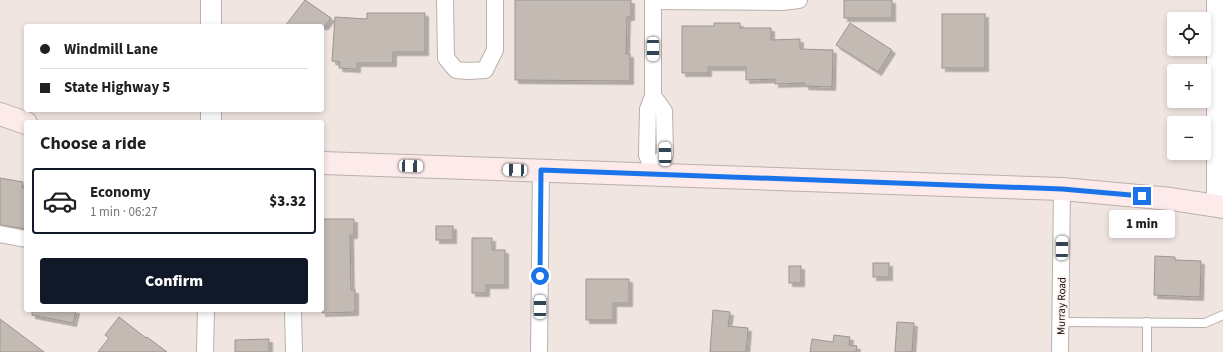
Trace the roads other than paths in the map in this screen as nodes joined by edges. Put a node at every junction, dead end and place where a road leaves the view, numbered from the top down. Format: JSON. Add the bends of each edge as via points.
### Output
{"nodes":[{"id":1,"x":211,"y":0,"type":"edge"},
{"id":2,"x":445,"y":0,"type":"edge"},
{"id":3,"x":495,"y":0,"type":"edge"},
{"id":4,"x":799,"y":0,"type":"edge"},
{"id":5,"x":1215,"y":0,"type":"edge"},
{"id":6,"x":653,"y":1,"type":"edge"},
{"id":7,"x":211,"y":24,"type":"edge"},
{"id":8,"x":0,"y":114,"type":"edge"},
{"id":9,"x":24,"y":122,"type":"edge"},
{"id":10,"x":324,"y":163,"type":"edge"},
{"id":11,"x":541,"y":170,"type":"junction"},
{"id":12,"x":654,"y":174,"type":"junction"},
{"id":13,"x":1062,"y":189,"type":"junction"},
{"id":14,"x":1219,"y":207,"type":"edge"},
{"id":15,"x":0,"y":234,"type":"edge"},
{"id":16,"x":24,"y":239,"type":"edge"},
{"id":17,"x":206,"y":312,"type":"edge"},
{"id":18,"x":294,"y":312,"type":"edge"},
{"id":19,"x":1223,"y":316,"type":"edge"},
{"id":20,"x":1060,"y":322,"type":"junction"},
{"id":21,"x":1147,"y":322,"type":"junction"},
{"id":22,"x":205,"y":352,"type":"edge"},
{"id":23,"x":294,"y":352,"type":"edge"},
{"id":24,"x":539,"y":352,"type":"edge"},
{"id":25,"x":1060,"y":352,"type":"edge"},
{"id":26,"x":1147,"y":352,"type":"edge"}],
"edges":[{"from":1,"to":7,"type":"street"},
{"from":2,"to":3,"type":"street","via":[[446,58],[456,70],[468,71],[485,70],[495,50]]},
{"from":4,"to":6,"type":"street"},
{"from":5,"to":14,"type":"street"},
{"from":6,"to":12,"type":"street","via":[[653,96],[648,109],[647,155]]},
{"from":8,"to":9,"type":"main road"},
{"from":10,"to":11,"type":"main road"},
{"from":11,"to":12,"type":"main road"},
{"from":11,"to":24,"type":"street"},
{"from":12,"to":13,"type":"main road"},
{"from":13,"to":14,"type":"main road","via":[[1171,199]]},
{"from":13,"to":20,"type":"street","name":"Murray Road"},
{"from":15,"to":16,"type":"street"},
{"from":17,"to":22,"type":"street"},
{"from":18,"to":23,"type":"street"},
{"from":19,"to":21,"type":"lane","via":[[1205,322]]},
{"from":20,"to":21,"type":"lane"},
{"from":20,"to":25,"type":"street","name":"Murray Road"},
{"from":21,"to":26,"type":"lane"}]}
